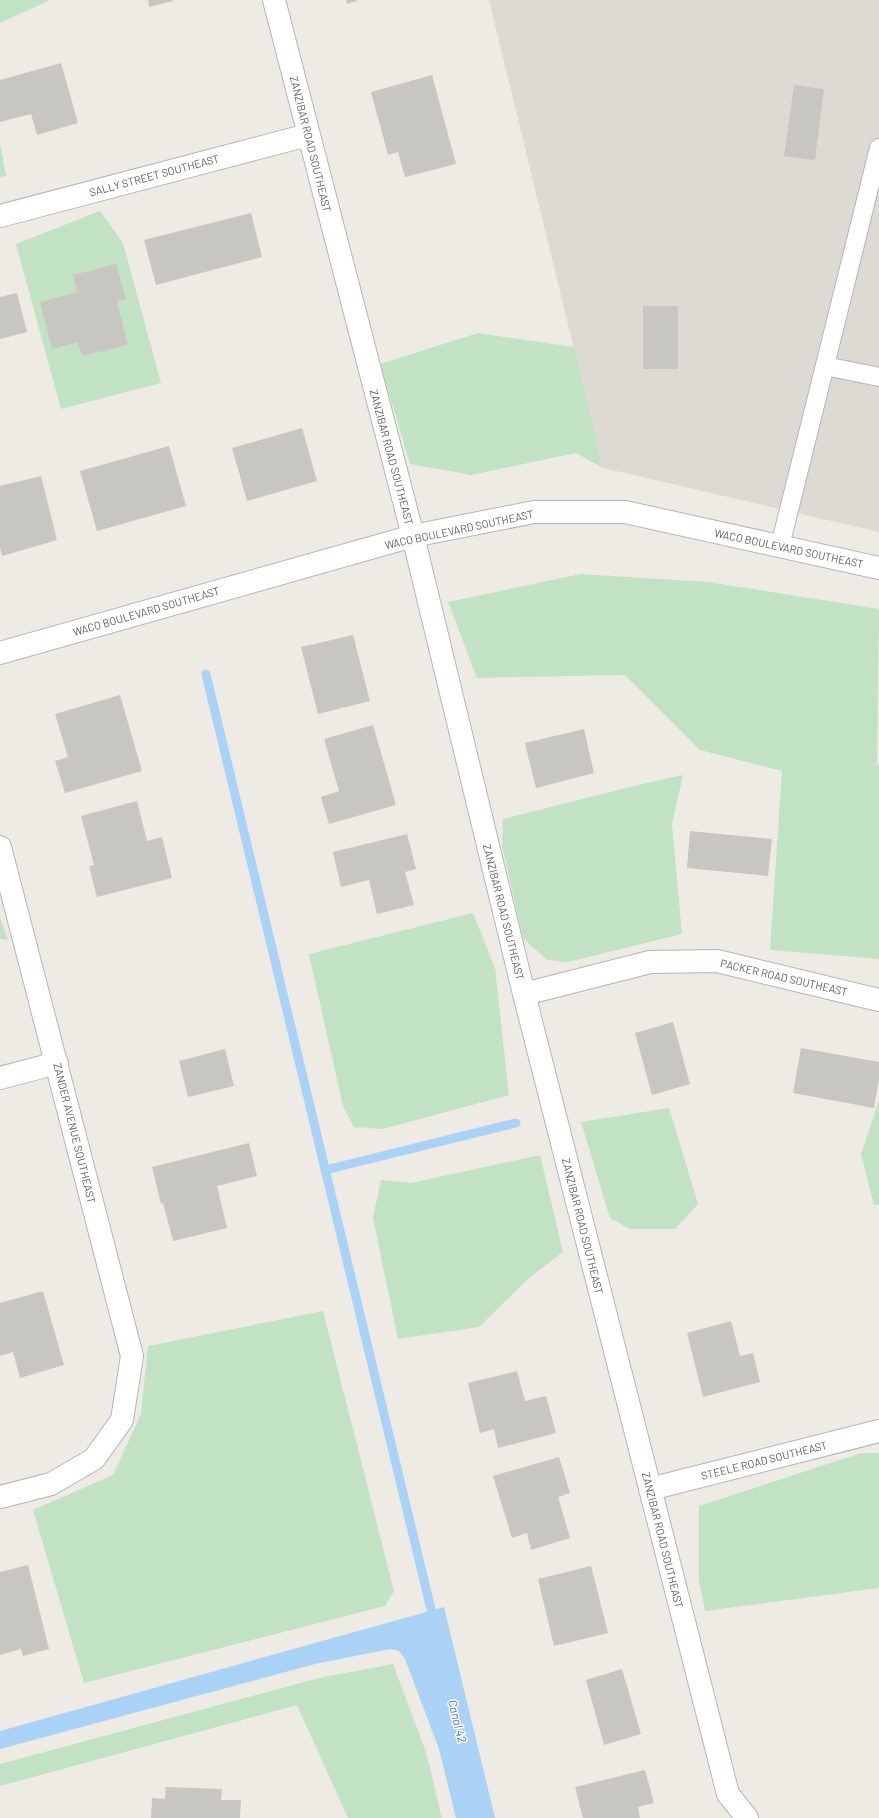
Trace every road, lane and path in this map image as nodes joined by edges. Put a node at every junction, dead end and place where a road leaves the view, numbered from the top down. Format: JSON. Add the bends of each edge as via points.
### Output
{"nodes":[{"id":1,"x":274,"y":0,"type":"edge"},
{"id":2,"x":308,"y":135,"type":"junction"},
{"id":3,"x":879,"y":148,"type":"edge"},
{"id":4,"x":0,"y":216,"type":"edge"},
{"id":5,"x":825,"y":366,"type":"junction"},
{"id":6,"x":879,"y":377,"type":"edge"},
{"id":7,"x":413,"y":536,"type":"junction"},
{"id":8,"x":780,"y":546,"type":"junction"},
{"id":9,"x":879,"y":568,"type":"edge"},
{"id":10,"x":0,"y":653,"type":"edge"},
{"id":11,"x":0,"y":847,"type":"edge"},
{"id":12,"x":524,"y":994,"type":"junction"},
{"id":13,"x":879,"y":1000,"type":"edge"},
{"id":14,"x":57,"y":1063,"type":"junction"},
{"id":15,"x":0,"y":1078,"type":"edge"},
{"id":16,"x":879,"y":1431,"type":"edge"},
{"id":17,"x":650,"y":1489,"type":"junction"},
{"id":18,"x":0,"y":1497,"type":"edge"},
{"id":19,"x":747,"y":1818,"type":"edge"}],
"edges":[{"from":1,"to":2,"type":"street","name":"ZANZIBAR ROAD SOUTHEAST"},
{"from":2,"to":4,"type":"street","name":"SALLY STREET SOUTHEAST"},
{"from":2,"to":7,"type":"street","name":"ZANZIBAR ROAD SOUTHEAST"},
{"from":3,"to":5,"type":"lane"},
{"from":5,"to":6,"type":"lane"},
{"from":5,"to":8,"type":"lane"},
{"from":7,"to":8,"type":"street","name":"WACO BOULEVARD SOUTHEAST","via":[[534,512],[625,512]]},
{"from":7,"to":10,"type":"street","name":"WACO BOULEVARD SOUTHEAST"},
{"from":7,"to":12,"type":"street","name":"ZANZIBAR ROAD SOUTHEAST"},
{"from":8,"to":9,"type":"street","name":"WACO BOULEVARD SOUTHEAST"},
{"from":11,"to":14,"type":"street","name":"ZANDER AVENUE SOUTHEAST"},
{"from":12,"to":13,"type":"street","name":"PACKER ROAD SOUTHEAST","via":[[650,962],[717,961]]},
{"from":12,"to":17,"type":"street","name":"ZANZIBAR ROAD SOUTHEAST"},
{"from":14,"to":15,"type":"street"},
{"from":14,"to":18,"type":"street","name":"ZANDER AVENUE SOUTHEAST","via":[[132,1356],[122,1420],[94,1459],[51,1484]]},
{"from":16,"to":17,"type":"street","name":"STEELE ROAD SOUTHEAST"},
{"from":17,"to":19,"type":"street","name":"ZANZIBAR ROAD SOUTHEAST","via":[[728,1794]]}]}
